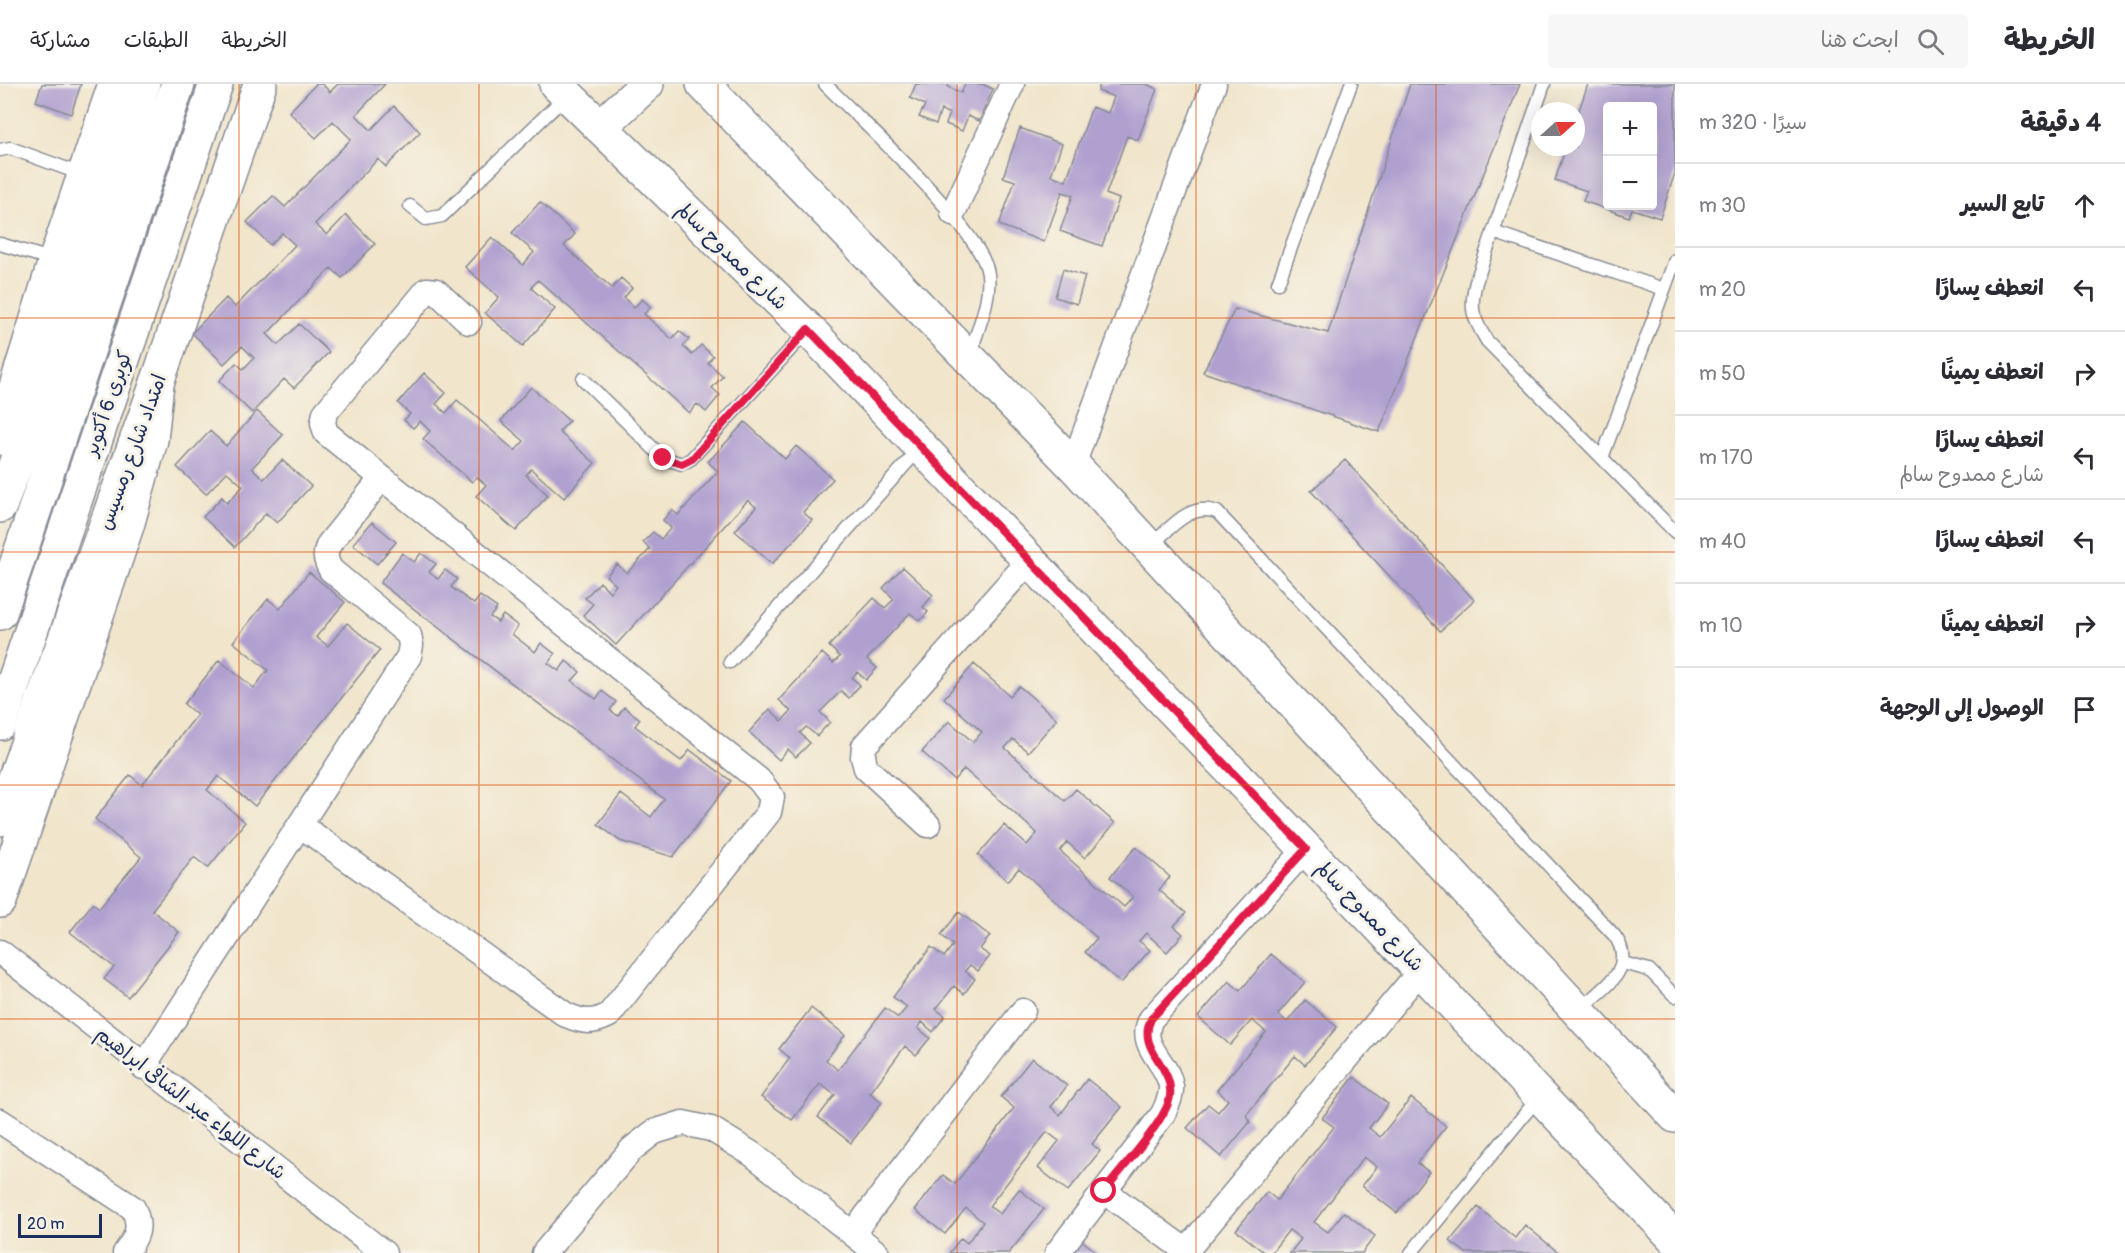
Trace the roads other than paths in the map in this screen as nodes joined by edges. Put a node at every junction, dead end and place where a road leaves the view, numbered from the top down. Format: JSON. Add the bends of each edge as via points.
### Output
{"nodes":[{"id":1,"x":114,"y":84,"type":"edge"},
{"id":2,"x":143,"y":84,"type":"edge"},
{"id":3,"x":178,"y":84,"type":"edge"},
{"id":4,"x":216,"y":84,"type":"edge"},
{"id":5,"x":260,"y":84,"type":"edge"},
{"id":6,"x":647,"y":84,"type":"edge"},
{"id":7,"x":825,"y":84,"type":"edge"},
{"id":8,"x":1012,"y":84,"type":"edge"},
{"id":9,"x":1214,"y":84,"type":"edge"},
{"id":10,"x":1351,"y":84,"type":"edge"},
{"id":11,"x":1544,"y":84,"type":"edge"},
{"id":12,"x":561,"y":89,"type":"edge"},
{"id":13,"x":717,"y":90,"type":"edge"},
{"id":14,"x":600,"y":127,"type":"junction"},
{"id":15,"x":0,"y":150,"type":"edge"},
{"id":16,"x":85,"y":176,"type":"junction"},
{"id":17,"x":410,"y":206,"type":"dead end"},
{"id":18,"x":953,"y":213,"type":"junction"},
{"id":19,"x":1493,"y":232,"type":"junction"},
{"id":20,"x":0,"y":244,"type":"edge"},
{"id":21,"x":1675,"y":260,"type":"edge"},
{"id":22,"x":55,"y":261,"type":"junction"},
{"id":23,"x":1669,"y":282,"type":"edge"},
{"id":24,"x":1278,"y":283,"type":"dead end"},
{"id":25,"x":470,"y":321,"type":"dead end"},
{"id":26,"x":808,"y":329,"type":"junction"},
{"id":27,"x":968,"y":359,"type":"junction"},
{"id":28,"x":583,"y":379,"type":"dead end"},
{"id":29,"x":157,"y":383,"type":"junction"},
{"id":30,"x":0,"y":438,"type":"edge"},
{"id":31,"x":920,"y":448,"type":"junction"},
{"id":32,"x":1602,"y":458,"type":"junction"},
{"id":33,"x":1073,"y":465,"type":"junction"},
{"id":34,"x":382,"y":478,"type":"junction"},
{"id":35,"x":0,"y":506,"type":"edge"},
{"id":36,"x":1675,"y":532,"type":"edge"},
{"id":37,"x":1149,"y":546,"type":"junction"},
{"id":38,"x":1030,"y":560,"type":"junction"},
{"id":39,"x":0,"y":613,"type":"edge"},
{"id":40,"x":730,"y":662,"type":"dead end"},
{"id":41,"x":0,"y":723,"type":"edge"},
{"id":42,"x":0,"y":819,"type":"edge"},
{"id":43,"x":300,"y":825,"type":"junction"},
{"id":44,"x":928,"y":825,"type":"dead end"},
{"id":45,"x":1306,"y":849,"type":"junction"},
{"id":46,"x":0,"y":901,"type":"edge"},
{"id":47,"x":0,"y":952,"type":"edge"},
{"id":48,"x":1623,"y":963,"type":"junction"},
{"id":49,"x":1421,"y":970,"type":"junction"},
{"id":50,"x":1675,"y":996,"type":"edge"},
{"id":51,"x":1023,"y":1011,"type":"dead end"},
{"id":52,"x":1578,"y":1011,"type":"junction"},
{"id":53,"x":143,"y":1067,"type":"junction"},
{"id":54,"x":1539,"y":1097,"type":"junction"},
{"id":55,"x":1675,"y":1116,"type":"edge"},
{"id":56,"x":0,"y":1121,"type":"edge"},
{"id":57,"x":1104,"y":1191,"type":"junction"},
{"id":58,"x":852,"y":1233,"type":"junction"},
{"id":59,"x":1675,"y":1239,"type":"edge"},
{"id":60,"x":378,"y":1251,"type":"edge"},
{"id":61,"x":1187,"y":1252,"type":"edge"},
{"id":62,"x":125,"y":1253,"type":"edge"},
{"id":63,"x":544,"y":1253,"type":"edge"},
{"id":64,"x":878,"y":1253,"type":"edge"},
{"id":65,"x":1057,"y":1253,"type":"edge"},
{"id":66,"x":1411,"y":1253,"type":"edge"}],
"edges":[{"from":1,"to":16,"type":"main road"},
{"from":2,"to":35,"type":"main road"},
{"from":3,"to":39,"type":"main road","name":"كوبرى 6 أكتوبر"},
{"from":4,"to":41,"type":"main road","name":"كوبرى 6 أكتوبر"},
{"from":5,"to":29,"type":"main road","name":"امتداد شارع رمسيس"},
{"from":6,"to":14,"type":"main road"},
{"from":7,"to":18,"type":"lane"},
{"from":8,"to":18,"type":"street"},
{"from":9,"to":33,"type":"street"},
{"from":10,"to":24,"type":"lane"},
{"from":11,"to":19,"type":"lane"},
{"from":12,"to":14,"type":"main road","name":"شارع ممدوح سالم"},
{"from":12,"to":17,"type":"lane","via":[[442,216],[426,219]]},
{"from":13,"to":27,"type":"main road"},
{"from":14,"to":26,"type":"main road","name":"شارع ممدوح سالم"},
{"from":15,"to":16,"type":"lane","via":[[10,148]]},
{"from":16,"to":22,"type":"main road"},
{"from":18,"to":27,"type":"lane","via":[[984,256],[988,275],[987,295]]},
{"from":19,"to":23,"type":"lane"},
{"from":19,"to":32,"type":"lane","via":[[1471,303],[1475,322],[1487,341]]},
{"from":20,"to":22,"type":"lane"},
{"from":21,"to":23,"type":"lane"},
{"from":22,"to":30,"type":"main road"},
{"from":23,"to":32,"type":"lane"},
{"from":25,"to":34,"type":"street","via":[[436,291],[427,290],[325,413],[326,433]]},
{"from":26,"to":28,"type":"lane","via":[[692,459],[682,464],[663,458]]},
{"from":26,"to":31,"type":"main road","name":"شارع ممدوح سالم"},
{"from":27,"to":33,"type":"main road"},
{"from":29,"to":42,"type":"main road","name":"امتداد شارع رمسيس"},
{"from":29,"to":46,"type":"main road","via":[[151,440],[127,526]]},
{"from":31,"to":38,"type":"main road","name":"شارع ممدوح سالم"},
{"from":31,"to":40,"type":"lane"},
{"from":32,"to":36,"type":"lane"},
{"from":33,"to":37,"type":"main road"},
{"from":34,"to":43,"type":"street","via":[[329,544],[326,562],[409,635],[409,656]]},
{"from":34,"to":43,"type":"street","via":[[759,780],[772,796],[769,812],[609,1015],[584,1022],[566,1015]]},
{"from":37,"to":48,"type":"lane","via":[[1191,511],[1208,508],[1217,512],[1614,936],[1623,953]]},
{"from":37,"to":52,"type":"main road"},
{"from":38,"to":44,"type":"street","via":[[864,746],[866,768]]},
{"from":38,"to":45,"type":"main road","name":"شارع ممدوح سالم"},
{"from":43,"to":53,"type":"street"},
{"from":45,"to":49,"type":"main road","name":"شارع ممدوح سالم"},
{"from":45,"to":57,"type":"street","via":[[1151,1019],[1146,1038],[1167,1076],[1170,1099],[1163,1114]]},
{"from":47,"to":53,"type":"street","name":"شارع اللواء عبد الشافى ابراهيم"},
{"from":48,"to":50,"type":"lane","via":[[1648,970]]},
{"from":48,"to":52,"type":"lane","via":[[1616,978]]},
{"from":49,"to":54,"type":"main road","name":"شارع ممدوح سالم"},
{"from":49,"to":61,"type":"street"},
{"from":51,"to":58,"type":"street"},
{"from":52,"to":55,"type":"main road"},
{"from":53,"to":60,"type":"street","name":"شارع اللواء عبد الشافى ابراهيم"},
{"from":54,"to":59,"type":"main road","name":"شارع ممدوح سالم"},
{"from":54,"to":66,"type":"lane"},
{"from":56,"to":62,"type":"street","via":[[133,1208],[139,1230]]},
{"from":57,"to":61,"type":"street"},
{"from":57,"to":65,"type":"street"},
{"from":58,"to":63,"type":"street","via":[[752,1154],[711,1129],[683,1123],[654,1132],[632,1149]]},
{"from":58,"to":64,"type":"street"}]}
